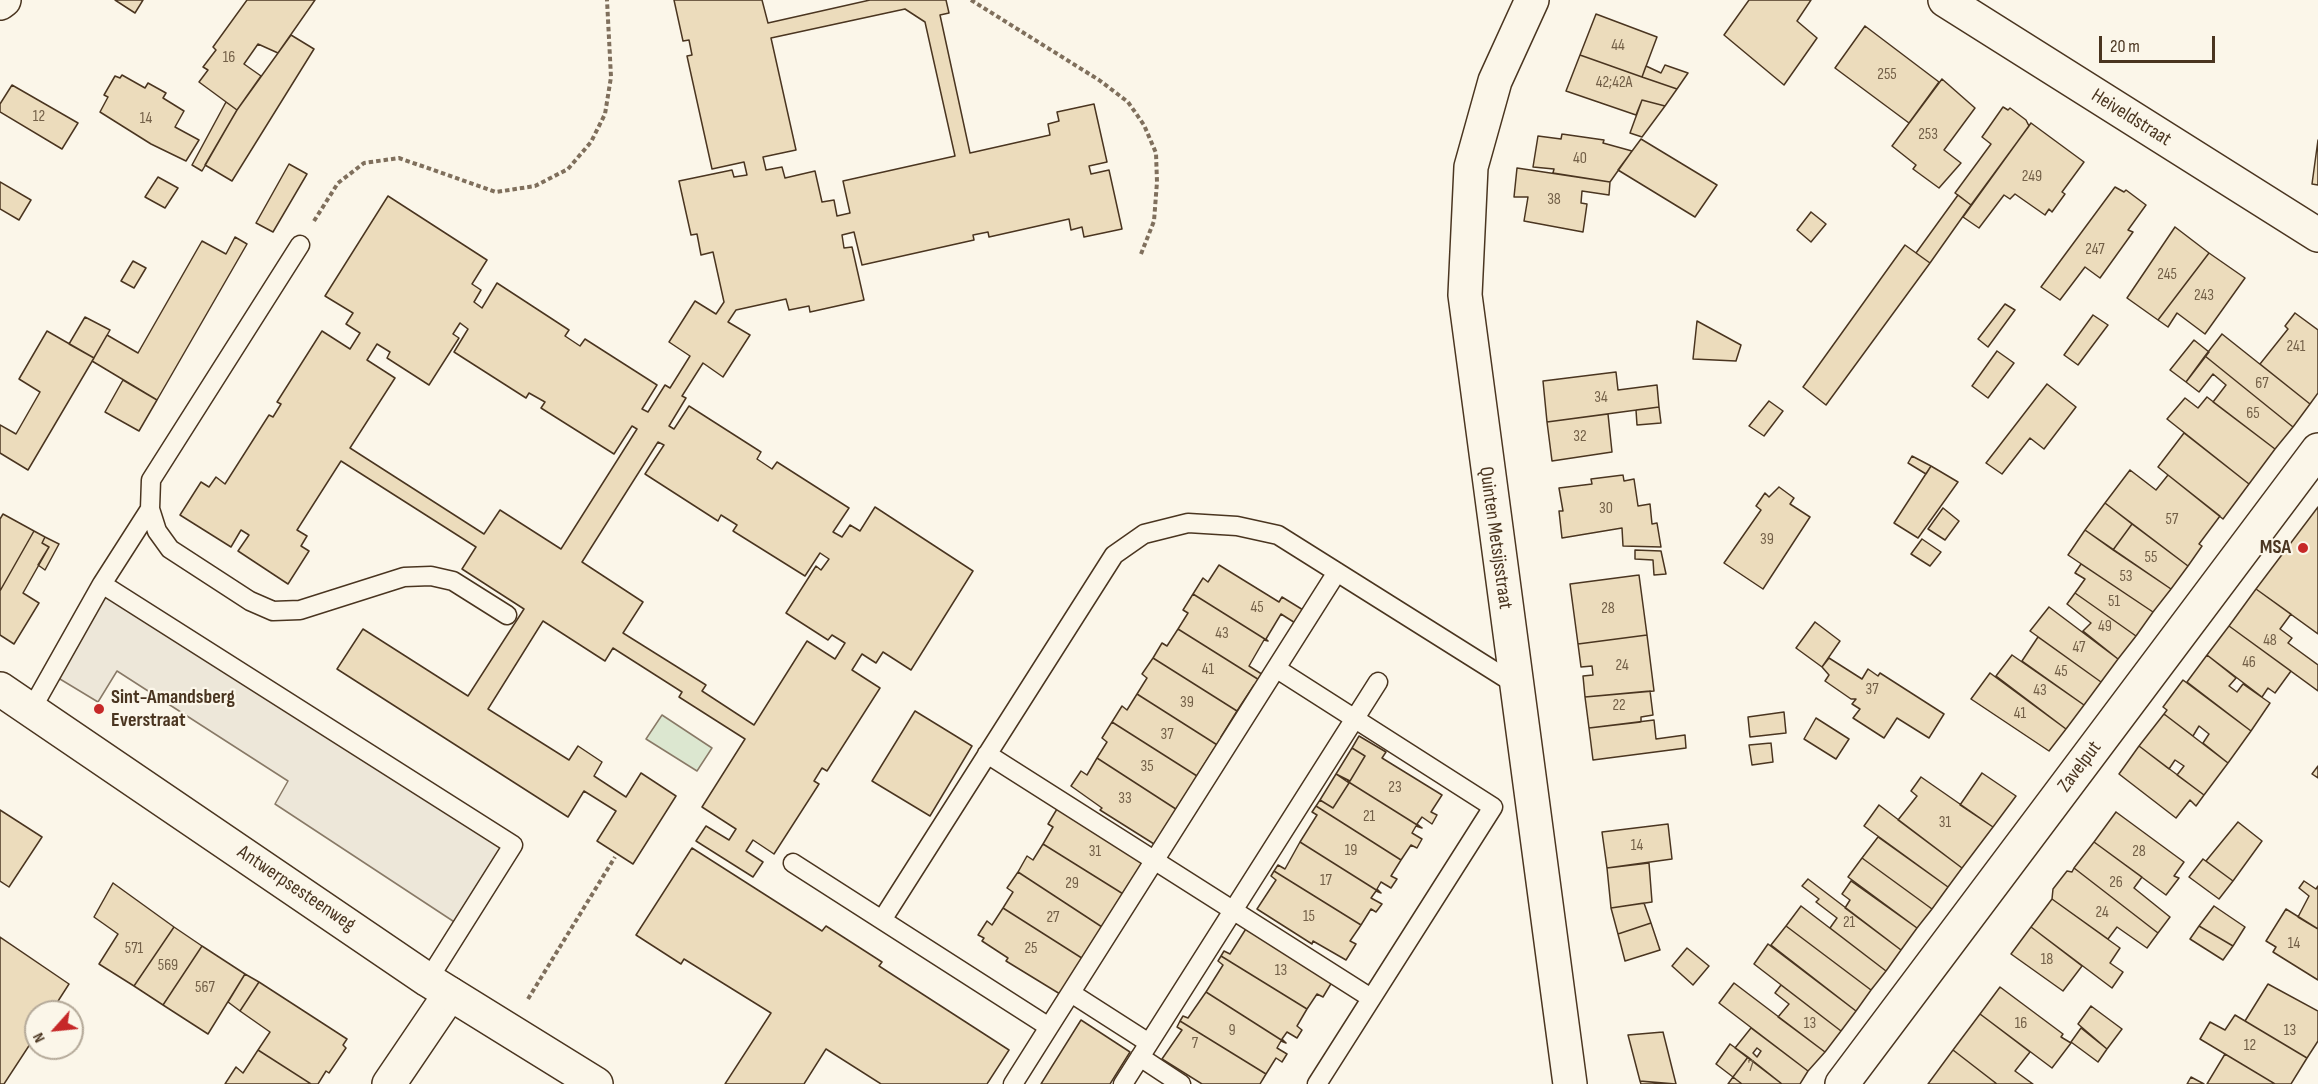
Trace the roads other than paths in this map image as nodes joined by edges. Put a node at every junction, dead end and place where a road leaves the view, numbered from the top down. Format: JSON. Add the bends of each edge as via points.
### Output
{"nodes":[{"id":1,"x":4,"y":0,"type":"edge"},
{"id":2,"x":1532,"y":0,"type":"edge"},
{"id":3,"x":1945,"y":0,"type":"edge"},
{"id":4,"x":0,"y":3,"type":"edge"},
{"id":5,"x":2318,"y":235,"type":"edge"},
{"id":6,"x":300,"y":245,"type":"road end"},
{"id":7,"x":2318,"y":450,"type":"edge"},
{"id":8,"x":150,"y":509,"type":"junction"},
{"id":9,"x":1337,"y":572,"type":"junction"},
{"id":10,"x":102,"y":584,"type":"junction"},
{"id":11,"x":507,"y":615,"type":"dead end"},
{"id":12,"x":1277,"y":669,"type":"junction"},
{"id":13,"x":1378,"y":682,"type":"dead end"},
{"id":14,"x":1515,"y":684,"type":"junction"},
{"id":15,"x":0,"y":689,"type":"edge"},
{"id":16,"x":31,"y":710,"type":"junction"},
{"id":17,"x":1355,"y":718,"type":"junction"},
{"id":18,"x":987,"y":754,"type":"junction"},
{"id":19,"x":1155,"y":860,"type":"junction"},
{"id":20,"x":793,"y":863,"type":"dead end"},
{"id":21,"x":1233,"y":910,"type":"junction"},
{"id":22,"x":882,"y":920,"type":"junction"},
{"id":23,"x":439,"y":987,"type":"junction"},
{"id":24,"x":1071,"y":993,"type":"junction"},
{"id":25,"x":1371,"y":998,"type":"junction"},
{"id":26,"x":1049,"y":1027,"type":"junction"},
{"id":27,"x":1144,"y":1050,"type":"junction"},
{"id":28,"x":389,"y":1084,"type":"edge"},
{"id":29,"x":596,"y":1084,"type":"edge"},
{"id":30,"x":1013,"y":1084,"type":"edge"},
{"id":31,"x":1123,"y":1084,"type":"edge"},
{"id":32,"x":1181,"y":1084,"type":"edge"},
{"id":33,"x":1317,"y":1084,"type":"edge"},
{"id":34,"x":1570,"y":1084,"type":"edge"},
{"id":35,"x":1842,"y":1084,"type":"edge"}],
"edges":[{"from":1,"to":4,"type":"street"},
{"from":2,"to":14,"type":"street","name":"Quinten Metsijsstraat","via":[[1495,81],[1471,167],[1465,295]]},
{"from":3,"to":5,"type":"street","name":"Heiveldstraat"},
{"from":6,"to":8,"type":"lane","via":[[151,480]]},
{"from":7,"to":35,"type":"street","name":"Zavelput"},
{"from":8,"to":10,"type":"lane"},
{"from":8,"to":11,"type":"lane","via":[[157,531],[170,549],[250,601],[273,611],[300,610],[405,577],[431,576],[453,581]]},
{"from":9,"to":12,"type":"lane"},
{"from":9,"to":14,"type":"lane"},
{"from":9,"to":18,"type":"lane","via":[[1278,535],[1237,526],[1188,523],[1144,534],[1114,555]]},
{"from":10,"to":16,"type":"lane"},
{"from":10,"to":23,"type":"lane","via":[[513,845]]},
{"from":12,"to":17,"type":"lane"},
{"from":12,"to":19,"type":"lane"},
{"from":13,"to":17,"type":"lane"},
{"from":14,"to":34,"type":"street","name":"Quinten Metsijsstraat"},
{"from":15,"to":16,"type":"street","name":"Antwerpsesteenweg"},
{"from":16,"to":23,"type":"street","name":"Antwerpsesteenweg"},
{"from":17,"to":21,"type":"lane"},
{"from":17,"to":25,"type":"lane","via":[[1493,807]]},
{"from":18,"to":19,"type":"lane"},
{"from":18,"to":22,"type":"lane"},
{"from":19,"to":21,"type":"lane"},
{"from":19,"to":24,"type":"lane"},
{"from":20,"to":22,"type":"lane"},
{"from":21,"to":25,"type":"lane"},
{"from":21,"to":27,"type":"lane"},
{"from":22,"to":26,"type":"lane"},
{"from":23,"to":28,"type":"street"},
{"from":23,"to":29,"type":"street","name":"Antwerpsesteenweg"},
{"from":24,"to":26,"type":"lane"},
{"from":24,"to":27,"type":"lane"},
{"from":25,"to":33,"type":"lane"},
{"from":26,"to":30,"type":"lane"},
{"from":27,"to":31,"type":"lane"},
{"from":27,"to":32,"type":"lane"}]}
